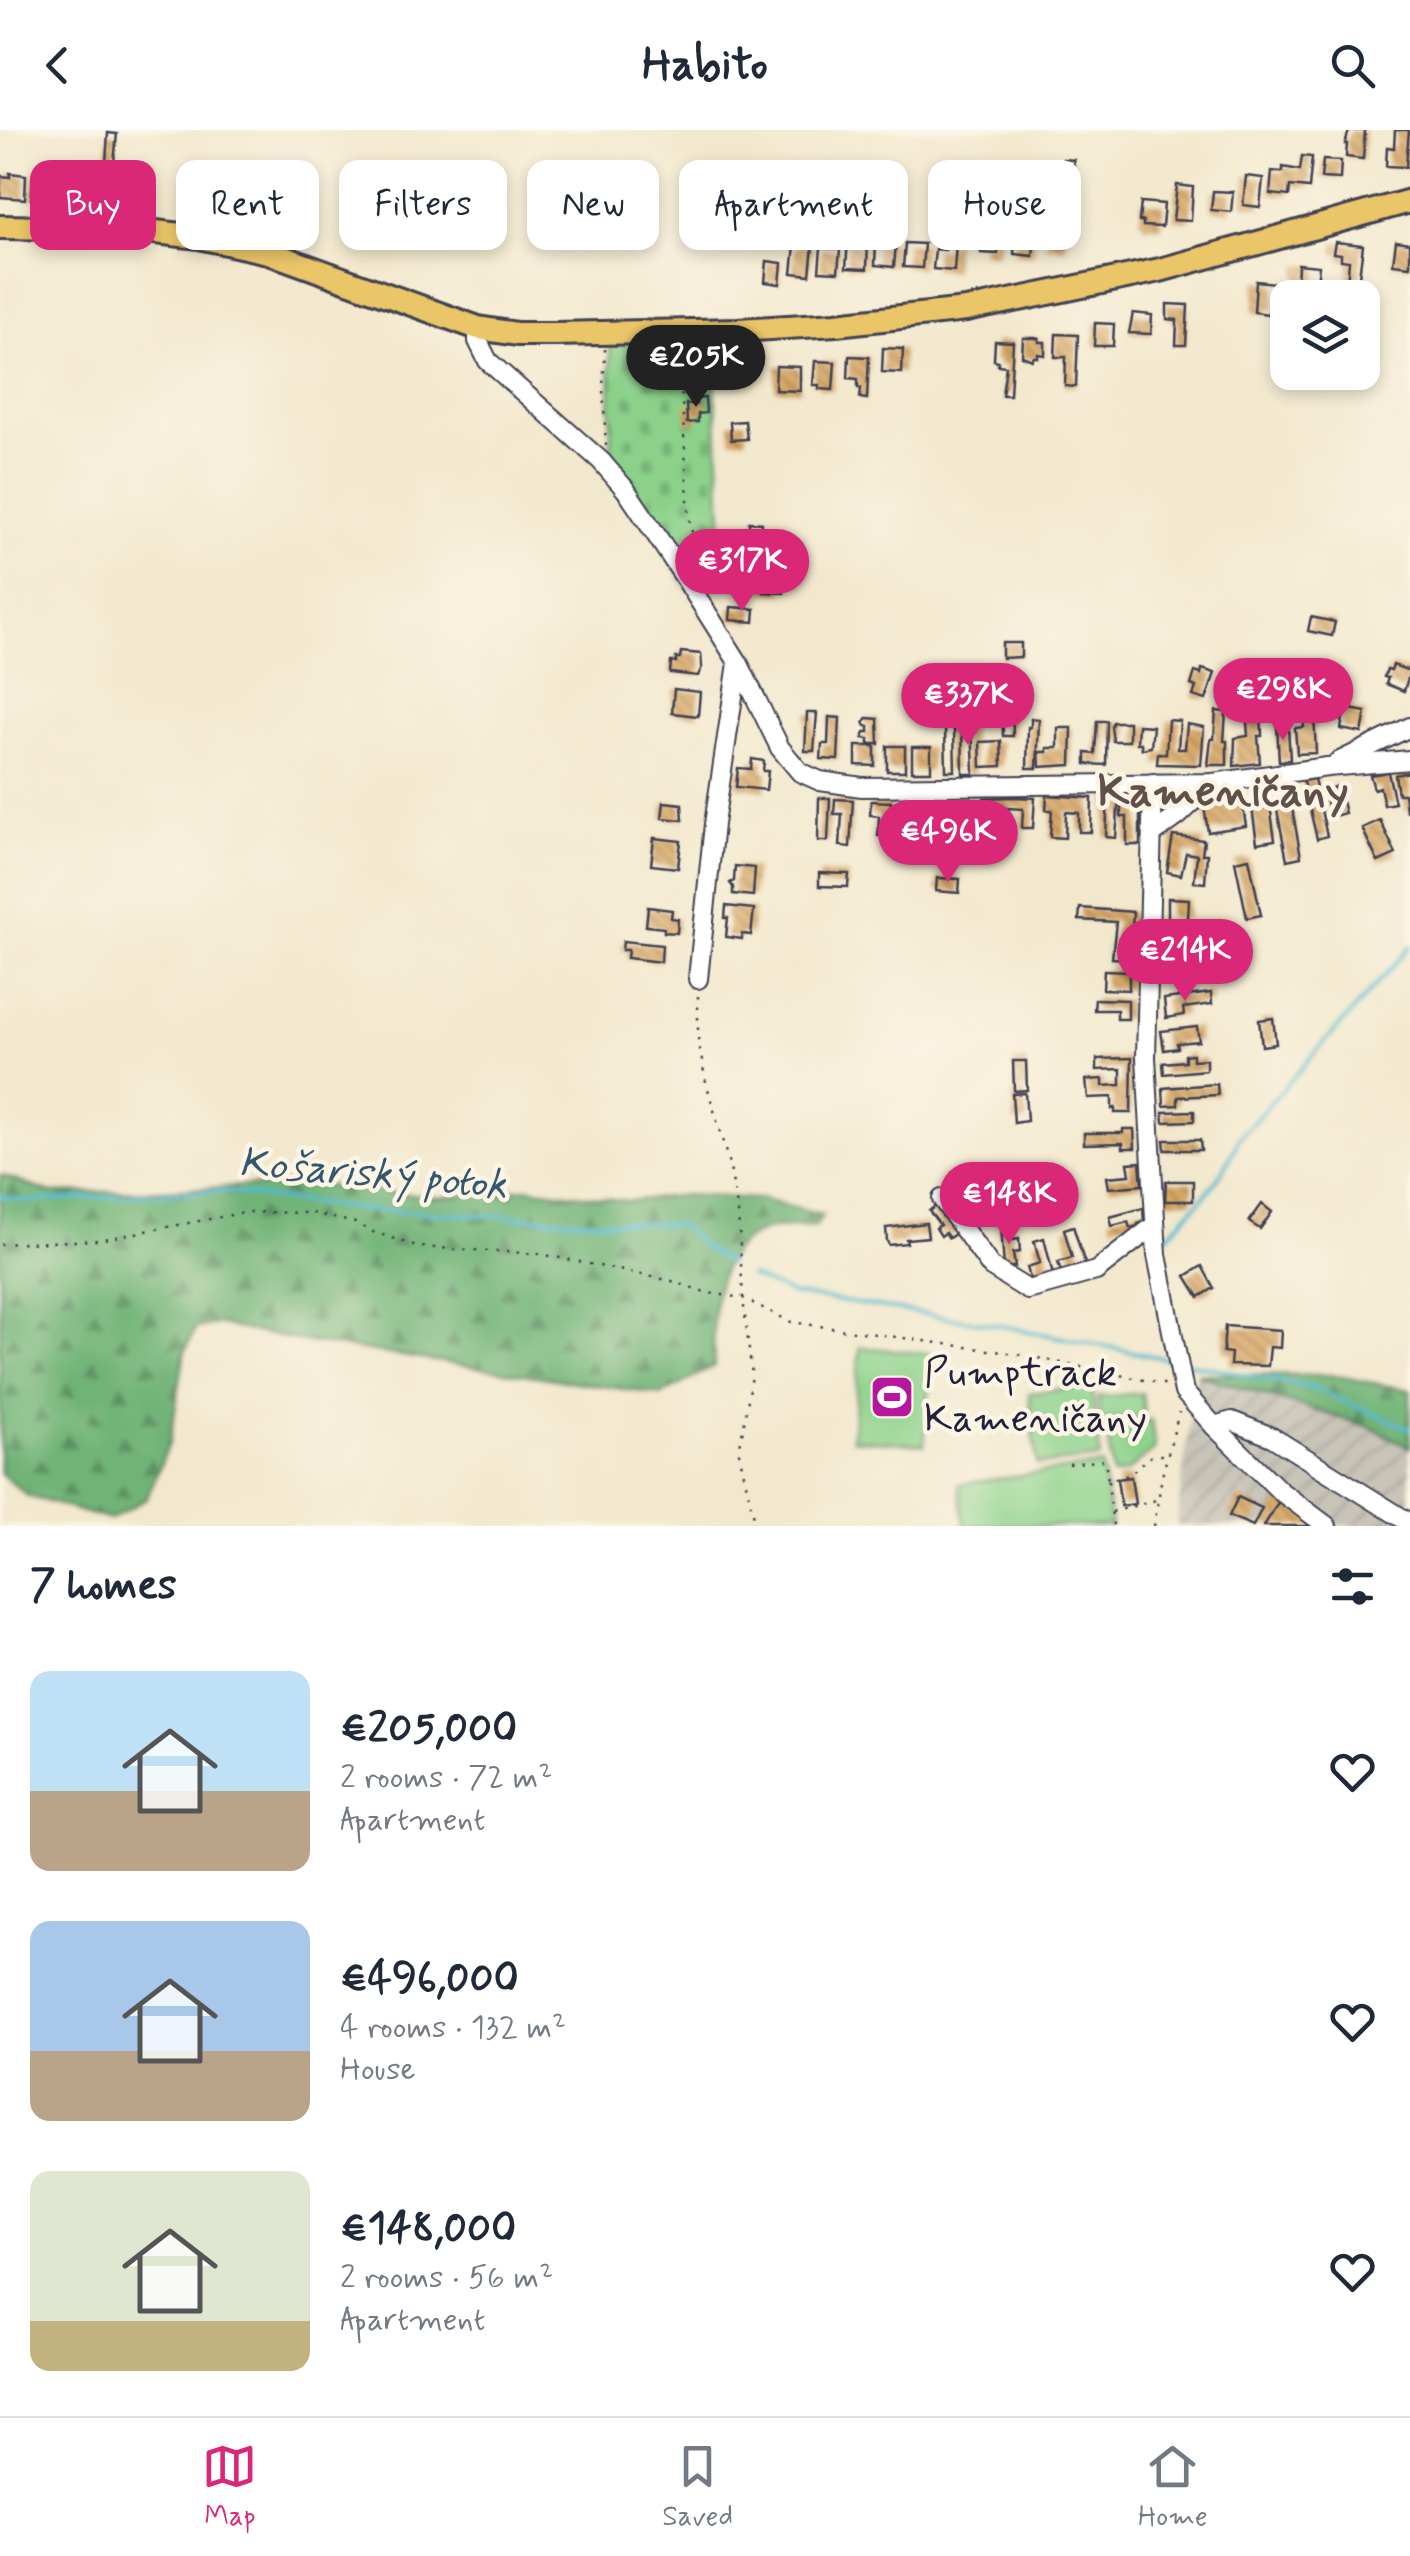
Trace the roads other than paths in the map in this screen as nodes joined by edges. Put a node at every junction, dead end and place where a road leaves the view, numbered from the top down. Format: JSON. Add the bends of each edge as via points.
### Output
{"nodes":[{"id":1,"x":1410,"y":201,"type":"edge"},
{"id":2,"x":0,"y":226,"type":"edge"},
{"id":3,"x":478,"y":328,"type":"junction"},
{"id":4,"x":738,"y":662,"type":"junction"},
{"id":5,"x":1410,"y":727,"type":"edge"},
{"id":6,"x":1410,"y":760,"type":"edge"},
{"id":7,"x":1327,"y":767,"type":"junction"},
{"id":8,"x":1153,"y":783,"type":"junction"},
{"id":9,"x":1214,"y":783,"type":"junction"},
{"id":10,"x":1152,"y":834,"type":"junction"},
{"id":11,"x":698,"y":979,"type":"road end"},
{"id":12,"x":942,"y":1200,"type":"dead end"},
{"id":13,"x":1155,"y":1226,"type":"junction"},
{"id":14,"x":1214,"y":1426,"type":"junction"},
{"id":15,"x":1410,"y":1524,"type":"edge"},
{"id":16,"x":1327,"y":1526,"type":"edge"}],
"edges":[{"from":1,"to":3,"type":"main road","via":[[1160,270],[924,316],[738,330],[536,334]]},
{"from":2,"to":3,"type":"main road","via":[[199,237],[268,252]]},
{"from":3,"to":4,"type":"street","via":[[488,361],[601,461],[638,507]]},
{"from":4,"to":8,"type":"street","via":[[780,748],[800,772],[820,781],[862,787]]},
{"from":4,"to":11,"type":"street"},
{"from":5,"to":7,"type":"street"},
{"from":6,"to":7,"type":"street"},
{"from":7,"to":9,"type":"street"},
{"from":8,"to":9,"type":"street"},
{"from":8,"to":10,"type":"street"},
{"from":9,"to":10,"type":"street"},
{"from":10,"to":13,"type":"street","via":[[1146,1057]]},
{"from":12,"to":13,"type":"street","via":[[992,1267],[1028,1290],[1096,1271]]},
{"from":13,"to":14,"type":"street","via":[[1184,1392]]},
{"from":14,"to":15,"type":"street","via":[[1232,1422],[1272,1437]]},
{"from":14,"to":16,"type":"street"}]}
